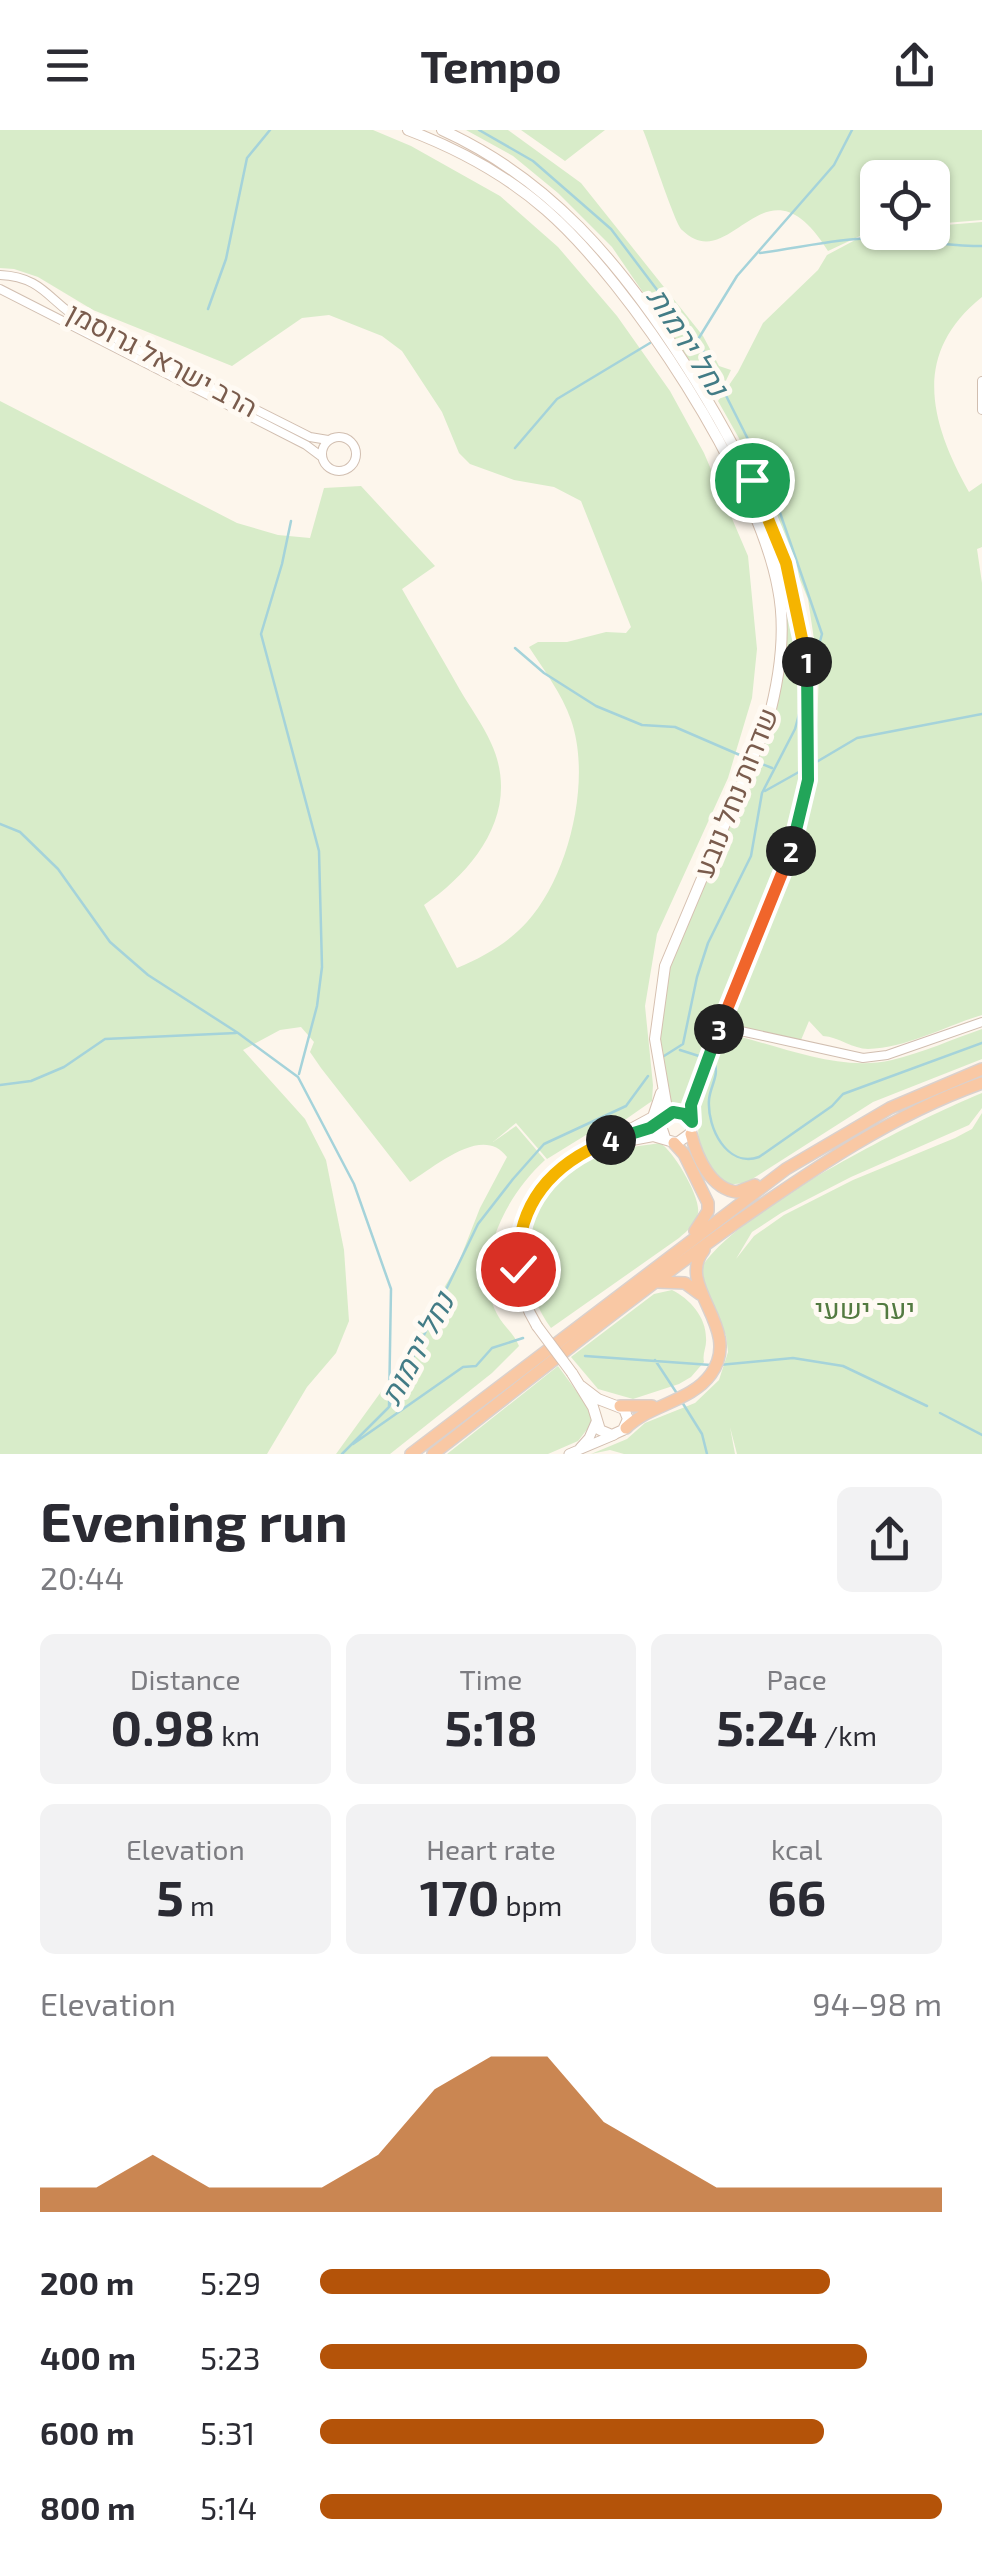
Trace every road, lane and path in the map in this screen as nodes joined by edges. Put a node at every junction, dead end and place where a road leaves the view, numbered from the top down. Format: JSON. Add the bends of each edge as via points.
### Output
{"nodes":[{"id":1,"x":408,"y":130,"type":"edge"},
{"id":2,"x":442,"y":130,"type":"edge"},
{"id":3,"x":0,"y":275,"type":"edge"},
{"id":4,"x":0,"y":289,"type":"edge"},
{"id":5,"x":982,"y":381,"type":"edge"},
{"id":6,"x":982,"y":410,"type":"edge"},
{"id":7,"x":328,"y":440,"type":"junction"},
{"id":8,"x":322,"y":457,"type":"junction"},
{"id":9,"x":726,"y":1011,"type":"junction"},
{"id":10,"x":982,"y":1022,"type":"edge"},
{"id":11,"x":736,"y":1030,"type":"junction"},
{"id":12,"x":715,"y":1040,"type":"junction"},
{"id":13,"x":982,"y":1068,"type":"edge"},
{"id":14,"x":661,"y":1082,"type":"junction"},
{"id":15,"x":982,"y":1082,"type":"edge"},
{"id":16,"x":664,"y":1118,"type":"junction"},
{"id":17,"x":691,"y":1128,"type":"junction"},
{"id":18,"x":612,"y":1140,"type":"junction"},
{"id":19,"x":670,"y":1141,"type":"junction"},
{"id":20,"x":595,"y":1146,"type":"junction"},
{"id":21,"x":786,"y":1168,"type":"junction"},
{"id":22,"x":716,"y":1237,"type":"junction"},
{"id":23,"x":672,"y":1252,"type":"junction"},
{"id":24,"x":654,"y":1282,"type":"junction"},
{"id":25,"x":703,"y":1298,"type":"junction"},
{"id":26,"x":582,"y":1386,"type":"junction"},
{"id":27,"x":616,"y":1405,"type":"junction"},
{"id":28,"x":661,"y":1405,"type":"junction"},
{"id":29,"x":596,"y":1419,"type":"junction"},
{"id":30,"x":620,"y":1431,"type":"junction"},
{"id":31,"x":571,"y":1453,"type":"edge"},
{"id":32,"x":411,"y":1454,"type":"edge"},
{"id":33,"x":433,"y":1454,"type":"edge"}],
"edges":[{"from":1,"to":14,"type":"main road","name":"שדרות נחל נובע","via":[[524,192],[606,274],[712,431],[774,566],[782,627],[772,703],[664,966],[655,1031]]},
{"from":2,"to":9,"type":"main road","name":"שדרות נחל נובע","via":[[534,184],[616,266],[717,416],[786,563],[808,670],[808,780],[795,839]]},
{"from":3,"to":7,"type":"street","name":"הרב ישראל גרוסמן","via":[[40,284],[78,319],[310,437]]},
{"from":4,"to":8,"type":"street","name":"הרב ישראל גרוסמן"},
{"from":5,"to":6,"type":"street"},
{"from":7,"to":8,"type":"street"},
{"from":7,"to":8,"type":"street","via":[[350,441],[354,461],[336,471]]},
{"from":9,"to":11,"type":"street"},
{"from":9,"to":12,"type":"main road","name":"שדרות נחל נובע"},
{"from":10,"to":11,"type":"street","via":[[863,1058]]},
{"from":11,"to":12,"type":"street"},
{"from":12,"to":17,"type":"main road","name":"שדרות נחל נובע","via":[[691,1105]]},
{"from":13,"to":21,"type":"highway","via":[[890,1108]]},
{"from":14,"to":16,"type":"main road","name":"שדרות נחל נובע"},
{"from":14,"to":18,"type":"main road","via":[[653,1117]]},
{"from":15,"to":22,"type":"highway","via":[[845,1148]]},
{"from":16,"to":17,"type":"main road","via":[[680,1112]]},
{"from":16,"to":18,"type":"main road"},
{"from":16,"to":19,"type":"main road","via":[[661,1130]]},
{"from":17,"to":19,"type":"main road","via":[[684,1141]]},
{"from":17,"to":21,"type":"highway","via":[[709,1174],[728,1191]]},
{"from":18,"to":20,"type":"main road"},
{"from":19,"to":20,"type":"main road","via":[[644,1137]]},
{"from":19,"to":23,"type":"highway","via":[[706,1195],[708,1211]]},
{"from":20,"to":26,"type":"main road","bridge":true,"via":[[548,1180],[522,1228],[518,1256],[519,1282],[537,1326]]},
{"from":21,"to":23,"type":"highway"},
{"from":22,"to":24,"type":"highway"},
{"from":22,"to":25,"type":"highway","via":[[696,1263]]},
{"from":23,"to":32,"type":"highway"},
{"from":24,"to":25,"type":"highway","via":[[685,1283]]},
{"from":24,"to":33,"type":"highway"},
{"from":25,"to":28,"type":"highway","via":[[719,1332],[717,1364],[698,1387]]},
{"from":26,"to":27,"type":"main road"},
{"from":26,"to":29,"type":"main road"},
{"from":27,"to":28,"type":"highway"},
{"from":27,"to":29,"type":"main road","via":[[602,1406]]},
{"from":27,"to":30,"type":"main road","via":[[628,1416]]},
{"from":28,"to":30,"type":"highway"},
{"from":29,"to":30,"type":"main road","via":[[602,1432]]},
{"from":29,"to":31,"type":"street","via":[[589,1438]]},
{"from":30,"to":31,"type":"street"}]}
